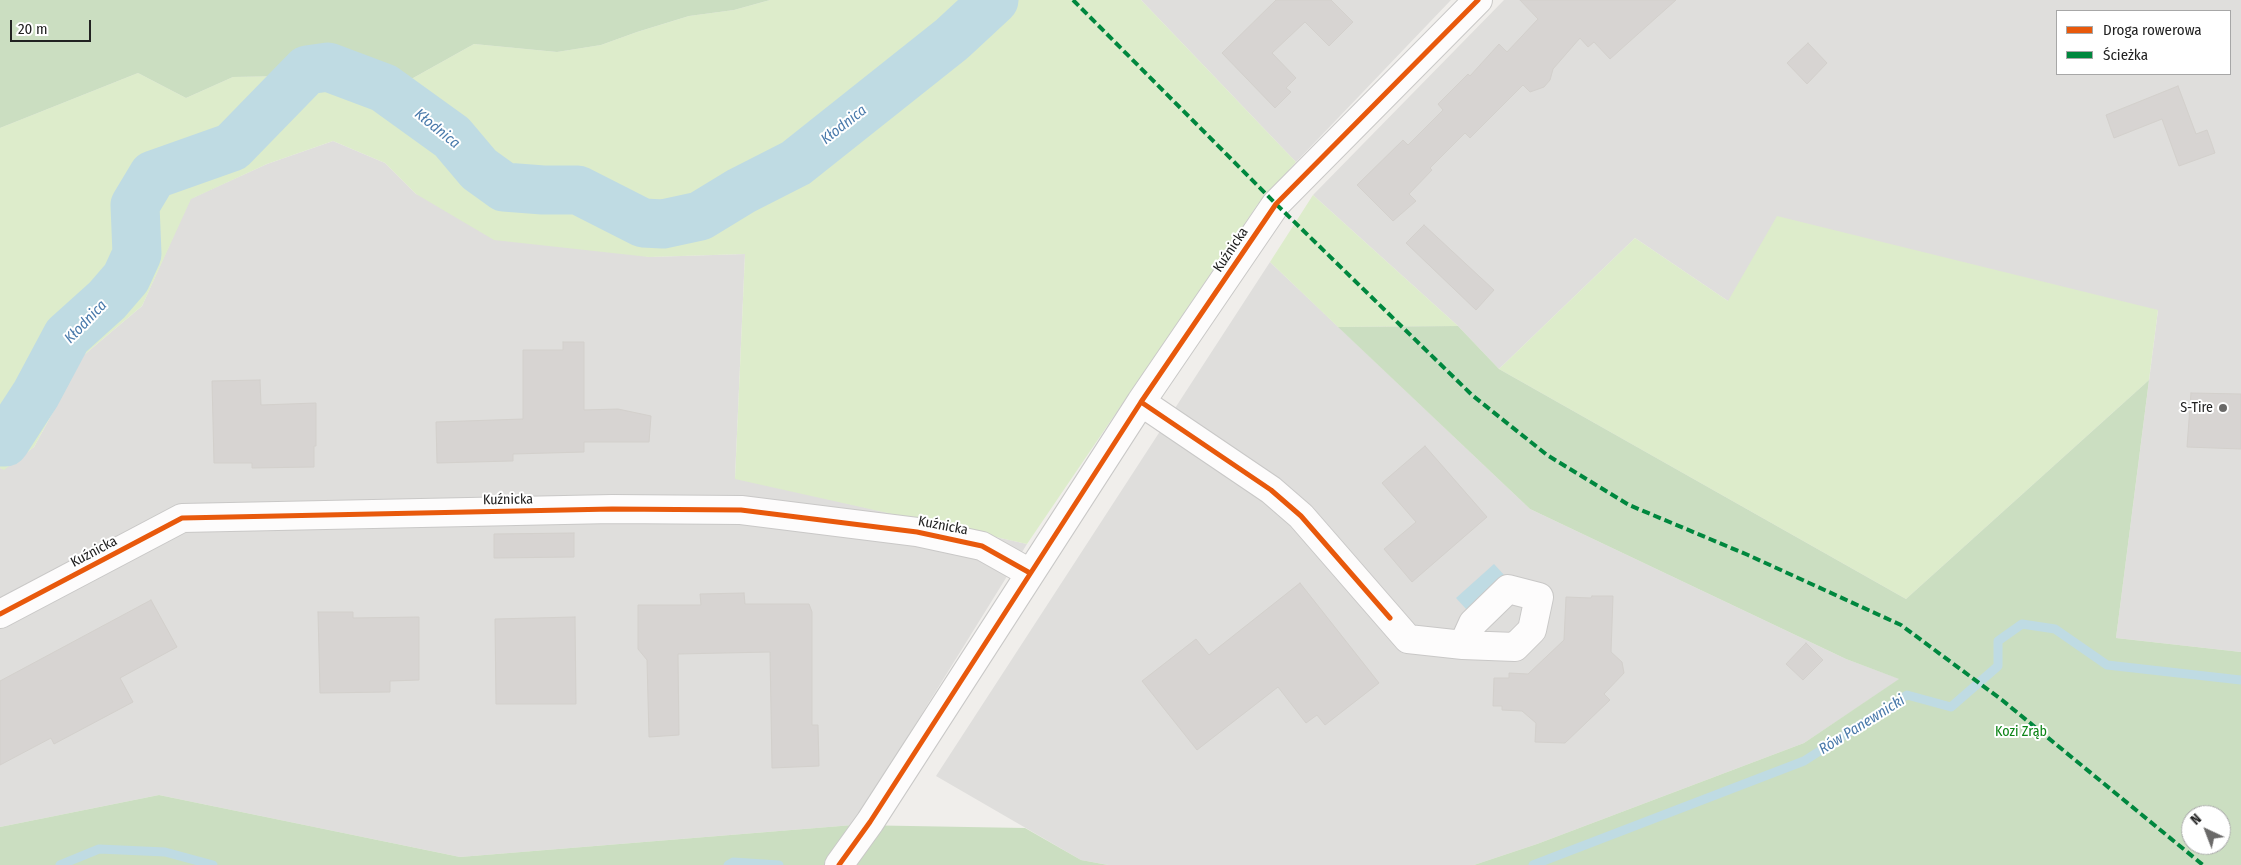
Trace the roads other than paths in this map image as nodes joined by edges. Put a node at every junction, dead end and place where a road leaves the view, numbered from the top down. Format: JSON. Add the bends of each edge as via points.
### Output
{"nodes":[{"id":1,"x":1478,"y":0,"type":"edge"},
{"id":2,"x":1141,"y":402,"type":"junction"},
{"id":3,"x":1030,"y":573,"type":"junction"},
{"id":4,"x":0,"y":614,"type":"edge"},
{"id":5,"x":1463,"y":645,"type":"dead end"},
{"id":6,"x":840,"y":865,"type":"edge"}],
"edges":[{"from":1,"to":2,"type":"street","name":"Kuźnicka","via":[[1276,204]]},
{"from":2,"to":3,"type":"street","name":"Kuźnicka"},
{"from":2,"to":5,"type":"street","via":[[1271,490],[1301,516],[1408,639]]},
{"from":3,"to":4,"type":"street","name":"Kuźnicka","via":[[982,546],[917,532],[740,510],[612,509],[182,518]]},
{"from":3,"to":6,"type":"street","name":"Kuźnicka"}]}
